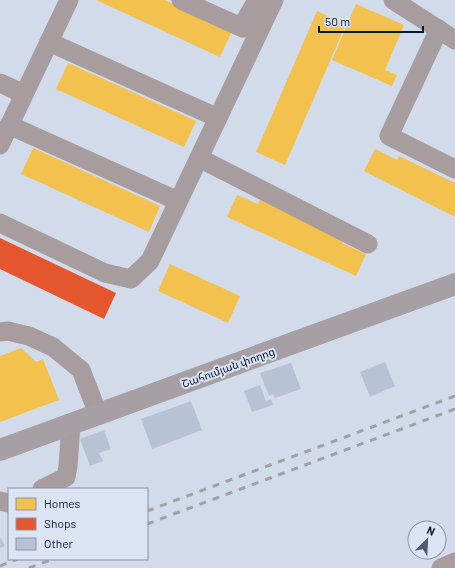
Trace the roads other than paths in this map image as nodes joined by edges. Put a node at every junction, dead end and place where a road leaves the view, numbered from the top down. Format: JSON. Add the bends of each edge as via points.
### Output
{"nodes":[{"id":1,"x":69,"y":0,"type":"edge"},
{"id":2,"x":181,"y":0,"type":"edge"},
{"id":3,"x":257,"y":0,"type":"edge"},
{"id":4,"x":274,"y":0,"type":"edge"},
{"id":5,"x":393,"y":0,"type":"edge"},
{"id":6,"x":243,"y":28,"type":"junction"},
{"id":7,"x":439,"y":29,"type":"junction"},
{"id":8,"x":455,"y":40,"type":"edge"},
{"id":9,"x":49,"y":42,"type":"junction"},
{"id":10,"x":231,"y":67,"type":"dead end"},
{"id":11,"x":0,"y":83,"type":"edge"},
{"id":12,"x":24,"y":94,"type":"junction"},
{"id":13,"x":218,"y":118,"type":"junction"},
{"id":14,"x":9,"y":125,"type":"junction"},
{"id":15,"x":0,"y":145,"type":"edge"},
{"id":16,"x":199,"y":158,"type":"junction"},
{"id":17,"x":455,"y":169,"type":"edge"},
{"id":18,"x":178,"y":201,"type":"junction"},
{"id":19,"x":0,"y":223,"type":"edge"},
{"id":20,"x":368,"y":244,"type":"dead end"},
{"id":21,"x":455,"y":284,"type":"edge"},
{"id":22,"x":0,"y":332,"type":"edge"},
{"id":23,"x":98,"y":414,"type":"junction"},
{"id":24,"x":71,"y":424,"type":"junction"},
{"id":25,"x":0,"y":450,"type":"edge"},
{"id":26,"x":44,"y":488,"type":"edge"},
{"id":27,"x":455,"y":562,"type":"edge"},
{"id":28,"x":441,"y":568,"type":"edge"}],
"edges":[{"from":1,"to":9,"type":"street"},
{"from":2,"to":6,"type":"street"},
{"from":3,"to":6,"type":"street"},
{"from":4,"to":13,"type":"street"},
{"from":5,"to":7,"type":"street"},
{"from":6,"to":10,"type":"street","via":[[242,44],[238,57]]},
{"from":7,"to":8,"type":"street"},
{"from":7,"to":17,"type":"street","via":[[389,136]]},
{"from":9,"to":12,"type":"street"},
{"from":9,"to":13,"type":"street"},
{"from":11,"to":12,"type":"street"},
{"from":12,"to":14,"type":"street"},
{"from":13,"to":16,"type":"street"},
{"from":14,"to":15,"type":"street"},
{"from":14,"to":18,"type":"street"},
{"from":16,"to":18,"type":"street"},
{"from":16,"to":20,"type":"street"},
{"from":18,"to":19,"type":"street","via":[[150,261],[130,279],[105,273]]},
{"from":21,"to":23,"type":"main road","name":"Շահումյան փողոց"},
{"from":22,"to":23,"type":"street","via":[[8,331],[29,336],[53,347],[81,370]]},
{"from":23,"to":24,"type":"main road","name":"Շահումյան փողոց"},
{"from":24,"to":25,"type":"main road","name":"Շահումյան փողոց"},
{"from":24,"to":26,"type":"street","via":[[66,477]]},
{"from":27,"to":28,"type":"street"}]}
